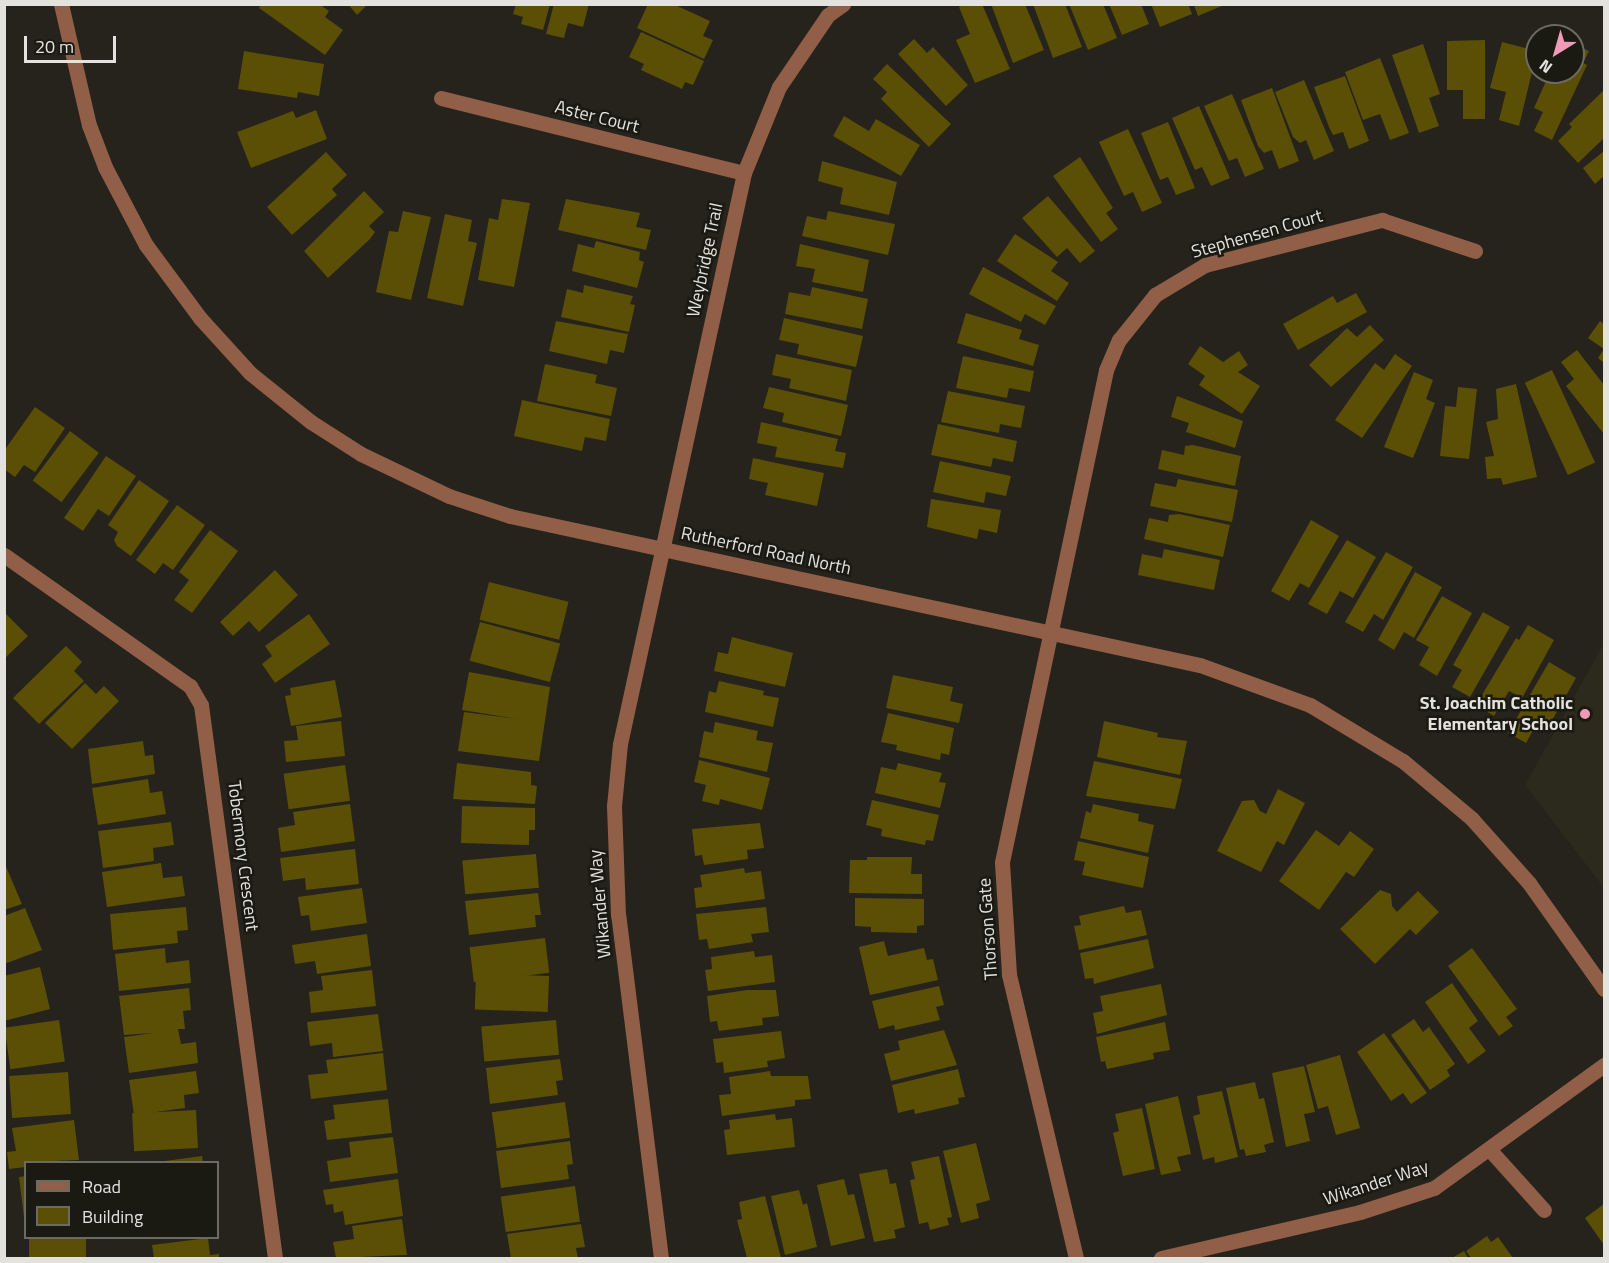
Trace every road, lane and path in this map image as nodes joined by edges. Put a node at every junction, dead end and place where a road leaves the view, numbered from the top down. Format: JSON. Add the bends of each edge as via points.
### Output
{"nodes":[{"id":1,"x":61,"y":4,"type":"edge"},
{"id":2,"x":843,"y":4,"type":"edge"},
{"id":3,"x":441,"y":98,"type":"dead end"},
{"id":4,"x":744,"y":173,"type":"junction"},
{"id":5,"x":1475,"y":251,"type":"dead end"},
{"id":6,"x":662,"y":549,"type":"junction"},
{"id":7,"x":4,"y":555,"type":"edge"},
{"id":8,"x":1051,"y":631,"type":"junction"},
{"id":9,"x":1605,"y":989,"type":"edge"},
{"id":10,"x":1605,"y":1065,"type":"edge"},
{"id":11,"x":1489,"y":1149,"type":"junction"},
{"id":12,"x":1544,"y":1210,"type":"dead end"},
{"id":13,"x":275,"y":1258,"type":"edge"},
{"id":14,"x":661,"y":1258,"type":"edge"},
{"id":15,"x":1076,"y":1258,"type":"edge"},
{"id":16,"x":1161,"y":1258,"type":"edge"}],
"edges":[{"from":1,"to":6,"type":"street","name":"Rutherford Road North","via":[[89,125],[124,207],[174,286],[250,373],[311,422],[361,454],[419,483],[510,516]]},
{"from":2,"to":4,"type":"street","name":"Weybridge Trail","via":[[828,15],[779,87]]},
{"from":3,"to":4,"type":"street","name":"Aster Court"},
{"from":4,"to":6,"type":"street","name":"Weybridge Trail"},
{"from":5,"to":8,"type":"street","name":"Stephensen Court","via":[[1382,220],[1205,265],[1155,295],[1119,340],[1106,370]]},
{"from":6,"to":8,"type":"street","name":"Rutherford Road North"},
{"from":6,"to":14,"type":"street","name":"Wikander Way","via":[[620,744],[614,806],[618,915]]},
{"from":7,"to":13,"type":"street","name":"Tobermory Crescent","via":[[190,686],[201,705]]},
{"from":8,"to":9,"type":"street","name":"Rutherford Road North","via":[[1200,665],[1239,678],[1310,705],[1375,742],[1449,798],[1499,846]]},
{"from":8,"to":15,"type":"street","name":"Thorson Gate","via":[[1002,862],[1009,974]]},
{"from":10,"to":11,"type":"street","name":"Wikander Way"},
{"from":11,"to":12,"type":"street"},
{"from":11,"to":16,"type":"street","name":"Wikander Way","via":[[1434,1188],[1360,1212]]}]}
